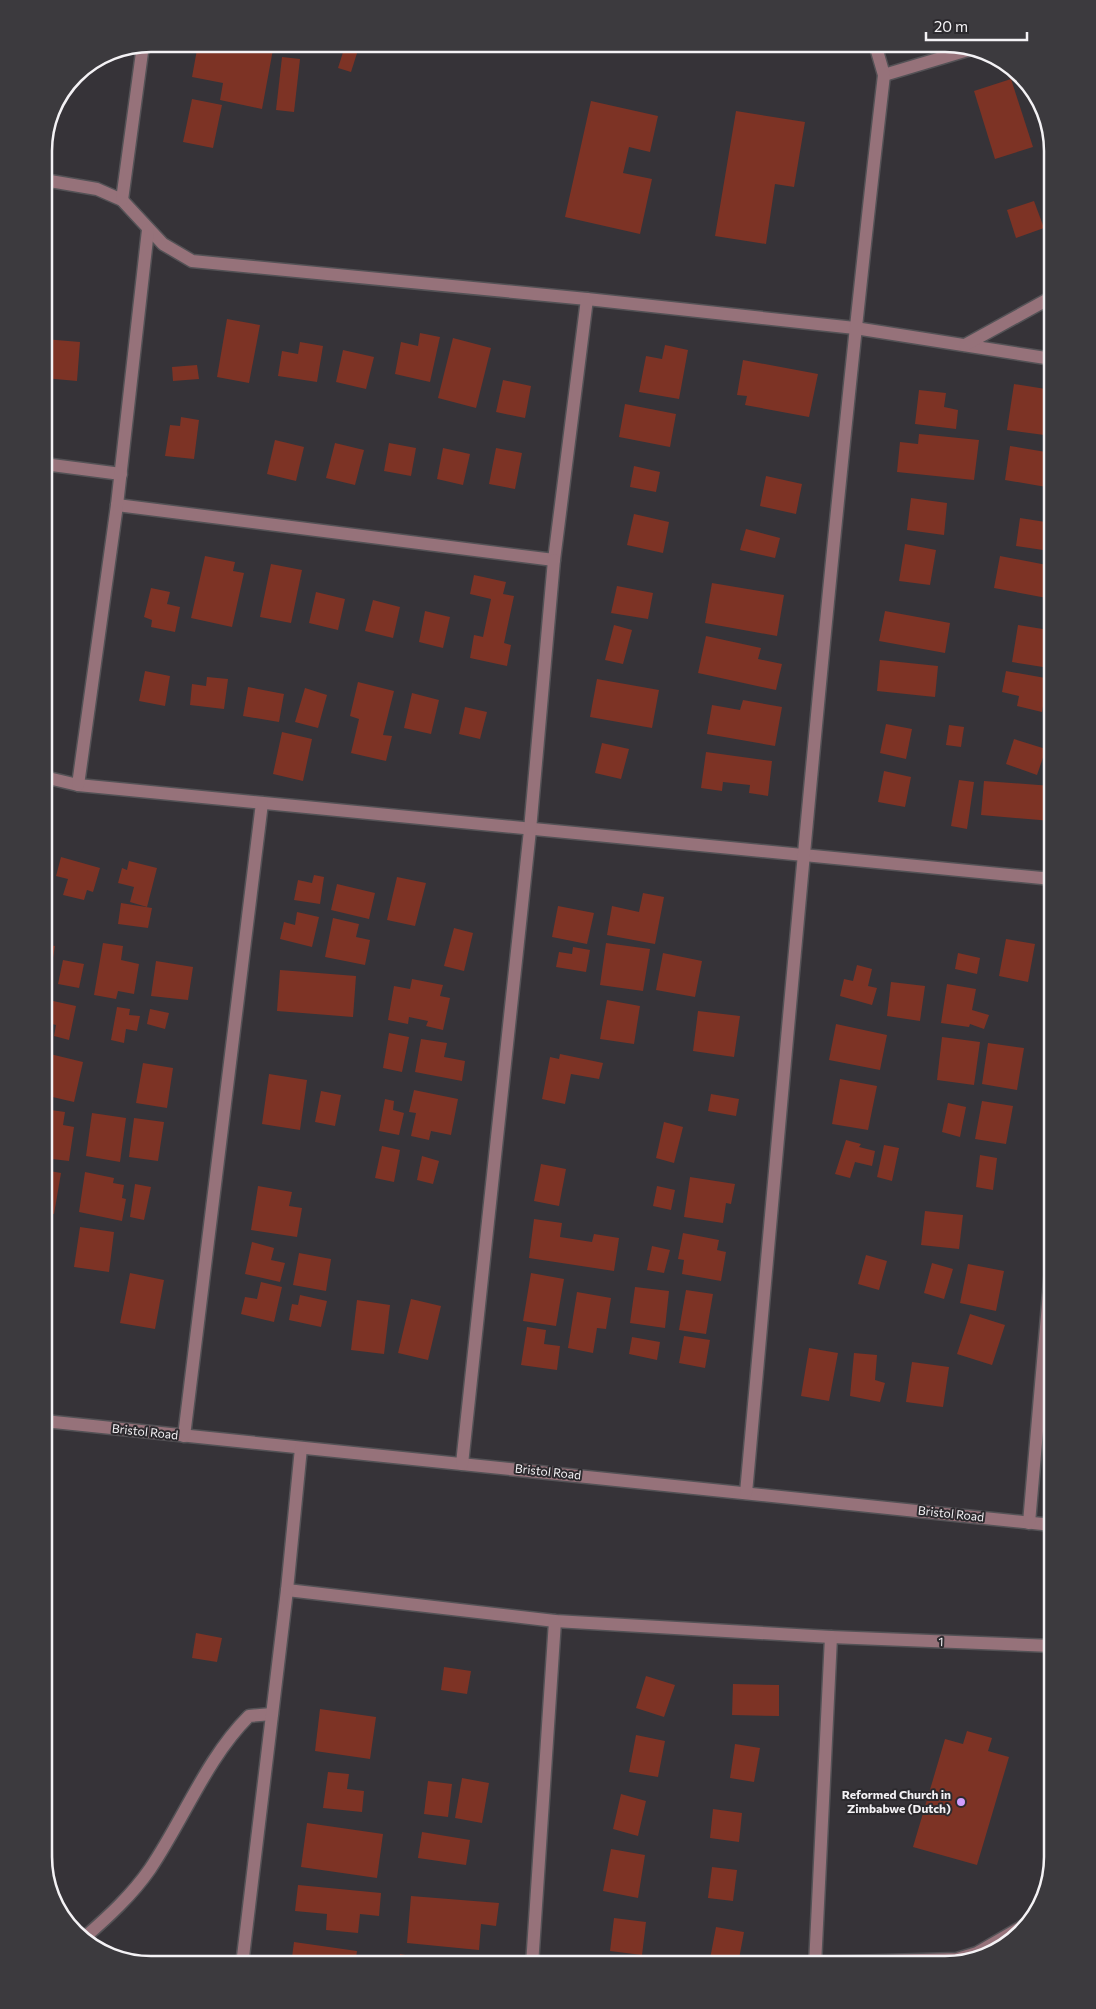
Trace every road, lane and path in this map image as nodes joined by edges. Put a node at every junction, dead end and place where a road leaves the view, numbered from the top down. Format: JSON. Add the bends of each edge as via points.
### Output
{"nodes":[{"id":1,"x":142,"y":53,"type":"edge"},
{"id":2,"x":878,"y":53,"type":"edge"},
{"id":3,"x":956,"y":53,"type":"edge"},
{"id":4,"x":884,"y":75,"type":"junction"},
{"id":5,"x":53,"y":182,"type":"edge"},
{"id":6,"x":122,"y":200,"type":"junction"},
{"id":7,"x":148,"y":230,"type":"junction"},
{"id":8,"x":587,"y":299,"type":"junction"},
{"id":9,"x":1044,"y":301,"type":"edge"},
{"id":10,"x":855,"y":328,"type":"junction"},
{"id":11,"x":965,"y":345,"type":"junction"},
{"id":12,"x":1044,"y":358,"type":"edge"},
{"id":13,"x":53,"y":465,"type":"edge"},
{"id":14,"x":121,"y":474,"type":"junction"},
{"id":15,"x":117,"y":505,"type":"junction"},
{"id":16,"x":554,"y":560,"type":"junction"},
{"id":17,"x":53,"y":779,"type":"edge"},
{"id":18,"x":78,"y":785,"type":"junction"},
{"id":19,"x":262,"y":803,"type":"junction"},
{"id":20,"x":530,"y":830,"type":"junction"},
{"id":21,"x":803,"y":856,"type":"junction"},
{"id":22,"x":1044,"y":878,"type":"edge"},
{"id":23,"x":1044,"y":1350,"type":"edge"},
{"id":24,"x":52,"y":1422,"type":"edge"},
{"id":25,"x":184,"y":1436,"type":"junction"},
{"id":26,"x":301,"y":1448,"type":"junction"},
{"id":27,"x":462,"y":1464,"type":"junction"},
{"id":28,"x":746,"y":1493,"type":"junction"},
{"id":29,"x":1029,"y":1522,"type":"junction"},
{"id":30,"x":1044,"y":1524,"type":"edge"},
{"id":31,"x":287,"y":1590,"type":"junction"},
{"id":32,"x":555,"y":1621,"type":"junction"},
{"id":33,"x":831,"y":1637,"type":"junction"},
{"id":34,"x":1044,"y":1646,"type":"edge"},
{"id":35,"x":272,"y":1714,"type":"junction"},
{"id":36,"x":89,"y":1934,"type":"edge"},
{"id":37,"x":243,"y":1956,"type":"edge"},
{"id":38,"x":533,"y":1956,"type":"edge"},
{"id":39,"x":815,"y":1956,"type":"edge"}],
"edges":[{"from":1,"to":6,"type":"street"},
{"from":2,"to":4,"type":"street"},
{"from":3,"to":4,"type":"street"},
{"from":4,"to":10,"type":"street"},
{"from":5,"to":6,"type":"street","via":[[97,189]]},
{"from":6,"to":7,"type":"street"},
{"from":7,"to":8,"type":"street","via":[[163,244],[192,261]]},
{"from":7,"to":14,"type":"street"},
{"from":8,"to":10,"type":"street"},
{"from":8,"to":16,"type":"street"},
{"from":9,"to":11,"type":"street"},
{"from":10,"to":11,"type":"street"},
{"from":10,"to":21,"type":"street"},
{"from":11,"to":12,"type":"street"},
{"from":13,"to":14,"type":"street"},
{"from":14,"to":15,"type":"street"},
{"from":15,"to":16,"type":"street"},
{"from":15,"to":18,"type":"street"},
{"from":16,"to":20,"type":"street"},
{"from":17,"to":18,"type":"street"},
{"from":18,"to":19,"type":"street"},
{"from":19,"to":20,"type":"street"},
{"from":19,"to":25,"type":"street"},
{"from":20,"to":21,"type":"street"},
{"from":20,"to":27,"type":"street"},
{"from":21,"to":22,"type":"street"},
{"from":21,"to":28,"type":"street"},
{"from":23,"to":29,"type":"street"},
{"from":24,"to":25,"type":"street","name":"Bristol Road"},
{"from":25,"to":26,"type":"street","name":"Bristol Road"},
{"from":26,"to":27,"type":"street","name":"Bristol Road"},
{"from":26,"to":31,"type":"street"},
{"from":27,"to":28,"type":"street","name":"Bristol Road"},
{"from":28,"to":29,"type":"street","name":"Bristol Road"},
{"from":29,"to":30,"type":"street","name":"Bristol Road"},
{"from":31,"to":32,"type":"street","name":"1"},
{"from":31,"to":35,"type":"street"},
{"from":32,"to":33,"type":"street","name":"1"},
{"from":32,"to":38,"type":"street"},
{"from":33,"to":34,"type":"street","name":"1"},
{"from":33,"to":39,"type":"street"},
{"from":35,"to":36,"type":"street","via":[[250,1716],[230,1736],[149,1870],[118,1907]]},
{"from":35,"to":37,"type":"street"}]}
